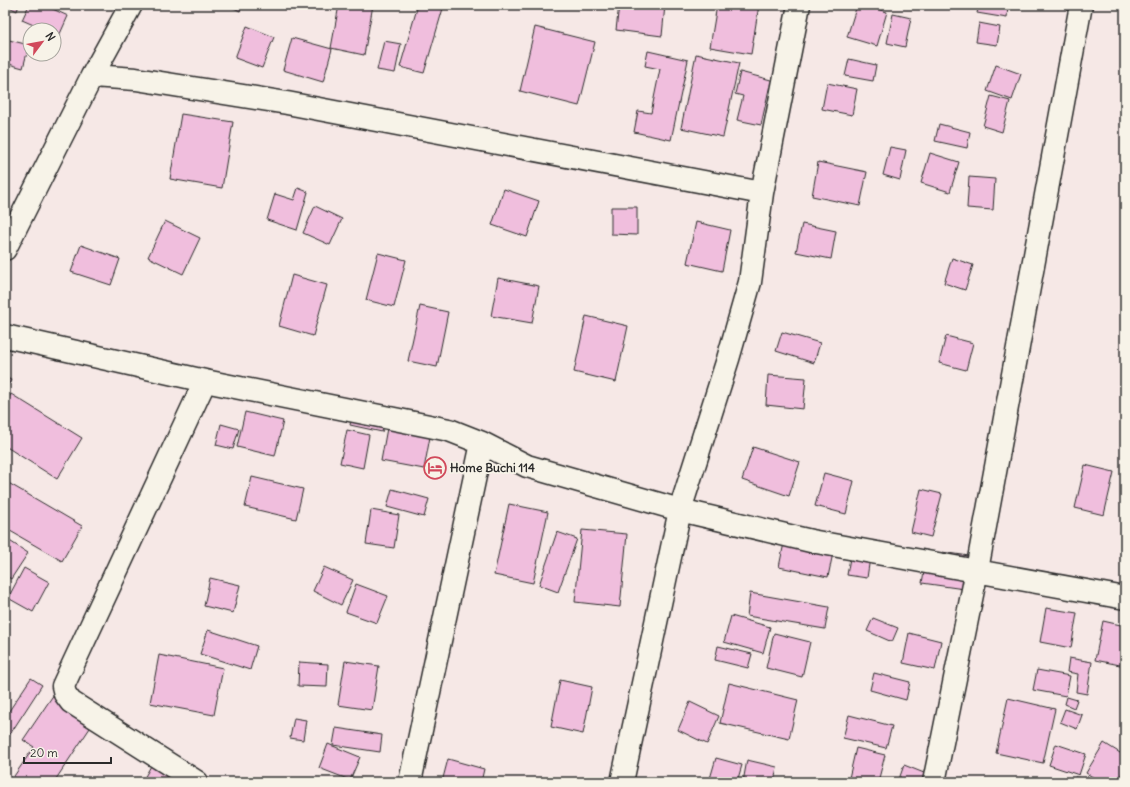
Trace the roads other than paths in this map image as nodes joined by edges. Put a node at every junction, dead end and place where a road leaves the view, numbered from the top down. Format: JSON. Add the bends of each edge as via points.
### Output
{"nodes":[{"id":1,"x":131,"y":5,"type":"edge"},
{"id":2,"x":799,"y":5,"type":"edge"},
{"id":3,"x":1081,"y":5,"type":"edge"},
{"id":4,"x":92,"y":76,"type":"junction"},
{"id":5,"x":762,"y":193,"type":"junction"},
{"id":6,"x":5,"y":249,"type":"edge"},
{"id":7,"x":5,"y":336,"type":"edge"},
{"id":8,"x":205,"y":381,"type":"junction"},
{"id":9,"x":482,"y":443,"type":"junction"},
{"id":10,"x":680,"y":510,"type":"junction"},
{"id":11,"x":977,"y":570,"type":"junction"},
{"id":12,"x":1125,"y":598,"type":"edge"},
{"id":13,"x":197,"y":782,"type":"edge"},
{"id":14,"x":410,"y":782,"type":"edge"},
{"id":15,"x":622,"y":782,"type":"edge"},
{"id":16,"x":934,"y":782,"type":"edge"}],
"edges":[{"from":1,"to":4,"type":"street"},
{"from":2,"to":5,"type":"street"},
{"from":3,"to":11,"type":"street"},
{"from":4,"to":5,"type":"street","via":[[136,79],[287,103]]},
{"from":4,"to":6,"type":"street"},
{"from":5,"to":10,"type":"street","via":[[750,282]]},
{"from":7,"to":8,"type":"street"},
{"from":8,"to":9,"type":"street","via":[[449,430]]},
{"from":8,"to":13,"type":"street","via":[[63,686],[71,702]]},
{"from":9,"to":10,"type":"street","via":[[527,466]]},
{"from":9,"to":14,"type":"street"},
{"from":10,"to":11,"type":"street","via":[[811,541]]},
{"from":10,"to":15,"type":"street"},
{"from":11,"to":12,"type":"street"},
{"from":11,"to":16,"type":"street"}]}
